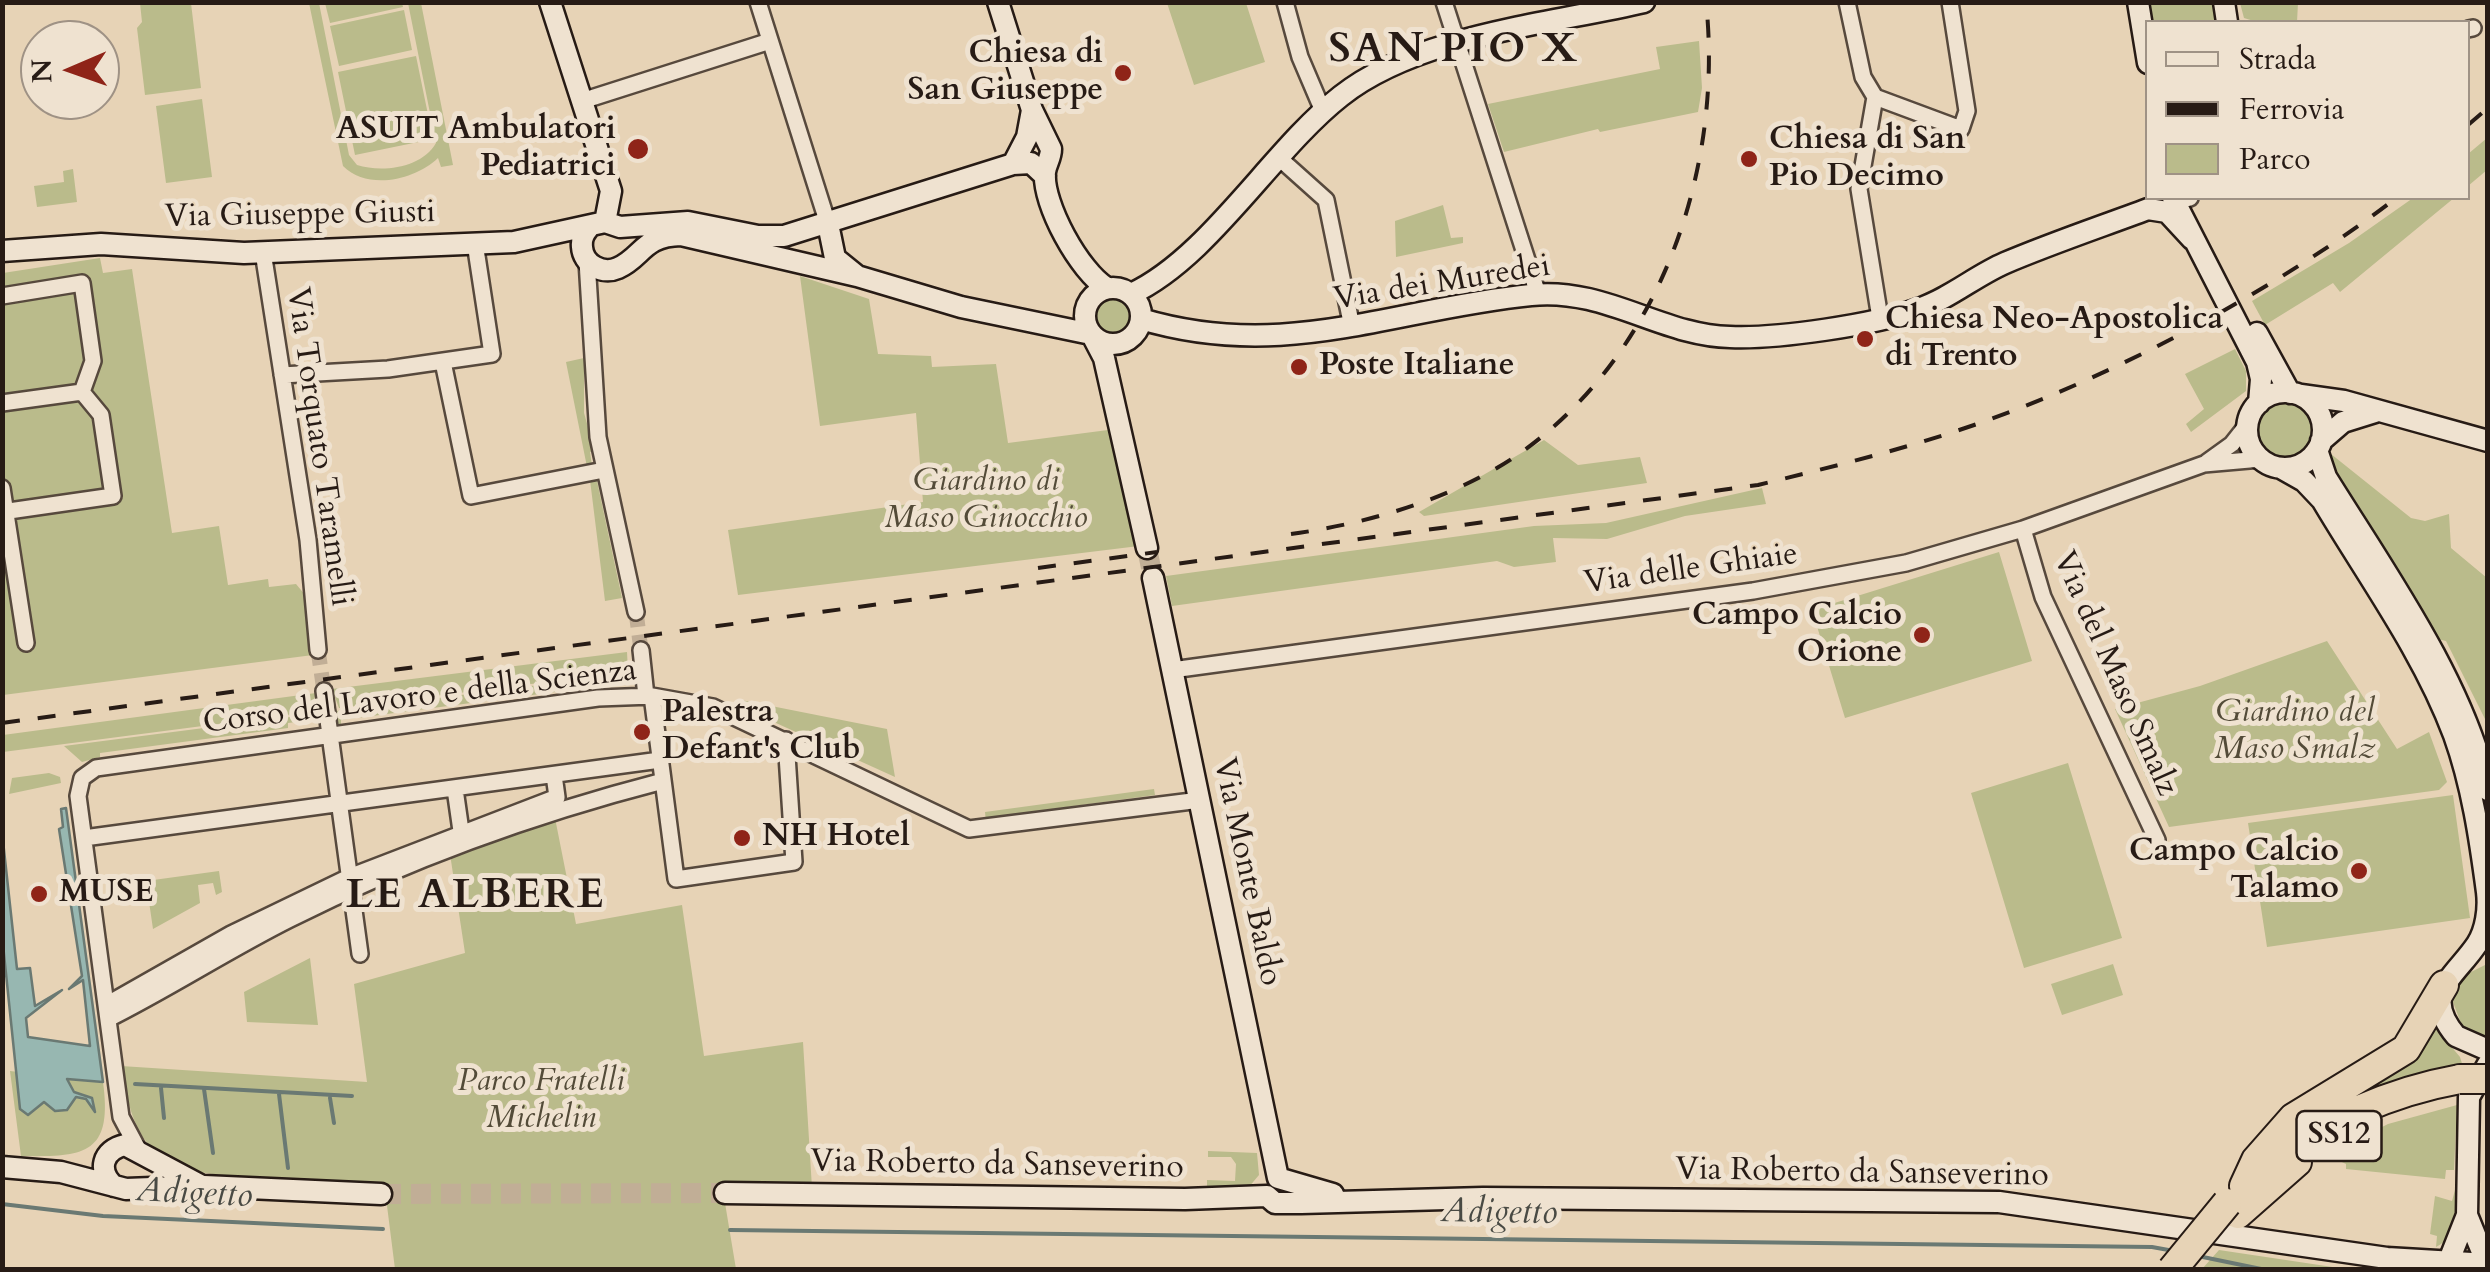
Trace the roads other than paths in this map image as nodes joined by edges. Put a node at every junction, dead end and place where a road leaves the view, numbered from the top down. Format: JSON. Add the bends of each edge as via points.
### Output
{"nodes":[{"id":1,"x":550,"y":2,"type":"edge"},
{"id":2,"x":758,"y":2,"type":"edge"},
{"id":3,"x":998,"y":2,"type":"edge"},
{"id":4,"x":1285,"y":2,"type":"edge"},
{"id":5,"x":1444,"y":2,"type":"edge"},
{"id":6,"x":1644,"y":2,"type":"edge"},
{"id":7,"x":1847,"y":2,"type":"edge"},
{"id":8,"x":1950,"y":2,"type":"edge"},
{"id":9,"x":2138,"y":2,"type":"edge"},
{"id":10,"x":1582,"y":10,"type":"edge"},
{"id":11,"x":2145,"y":32,"type":"edge"},
{"id":12,"x":770,"y":41,"type":"junction"},
{"id":13,"x":1458,"y":45,"type":"junction"},
{"id":14,"x":1875,"y":97,"type":"junction"},
{"id":15,"x":582,"y":100,"type":"junction"},
{"id":16,"x":1032,"y":110,"type":"junction"},
{"id":17,"x":1323,"y":111,"type":"junction"},
{"id":18,"x":1278,"y":157,"type":"junction"},
{"id":19,"x":1014,"y":164,"type":"junction"},
{"id":20,"x":1044,"y":176,"type":"junction"},
{"id":21,"x":2183,"y":200,"type":"edge"},
{"id":22,"x":2184,"y":200,"type":"edge"},
{"id":23,"x":828,"y":224,"type":"junction"},
{"id":24,"x":606,"y":225,"type":"junction"},
{"id":25,"x":538,"y":239,"type":"junction"},
{"id":26,"x":2192,"y":239,"type":"junction"},
{"id":27,"x":475,"y":244,"type":"junction"},
{"id":28,"x":2,"y":251,"type":"edge"},
{"id":29,"x":263,"y":252,"type":"junction"},
{"id":30,"x":585,"y":255,"type":"junction"},
{"id":31,"x":630,"y":257,"type":"junction"},
{"id":32,"x":610,"y":270,"type":"junction"},
{"id":33,"x":857,"y":276,"type":"junction"},
{"id":34,"x":1107,"y":288,"type":"junction"},
{"id":35,"x":1131,"y":294,"type":"junction"},
{"id":36,"x":1538,"y":294,"type":"junction"},
{"id":37,"x":2,"y":296,"type":"edge"},
{"id":38,"x":588,"y":308,"type":"junction"},
{"id":39,"x":1880,"y":318,"type":"junction"},
{"id":40,"x":1141,"y":319,"type":"junction"},
{"id":41,"x":1352,"y":328,"type":"junction"},
{"id":42,"x":1091,"y":334,"type":"junction"},
{"id":43,"x":1123,"y":342,"type":"junction"},
{"id":44,"x":443,"y":362,"type":"junction"},
{"id":45,"x":282,"y":376,"type":"junction"},
{"id":46,"x":82,"y":392,"type":"junction"},
{"id":47,"x":1112,"y":392,"type":"junction"},
{"id":48,"x":2294,"y":394,"type":"junction"},
{"id":49,"x":2,"y":403,"type":"edge"},
{"id":50,"x":2259,"y":403,"type":"junction"},
{"id":51,"x":2375,"y":412,"type":"junction"},
{"id":52,"x":2248,"y":425,"type":"junction"},
{"id":53,"x":2488,"y":441,"type":"edge"},
{"id":54,"x":2319,"y":445,"type":"junction"},
{"id":55,"x":2271,"y":463,"type":"junction"},
{"id":56,"x":2204,"y":464,"type":"junction"},
{"id":57,"x":604,"y":470,"type":"junction"},
{"id":58,"x":2,"y":488,"type":"edge"},
{"id":59,"x":4,"y":512,"type":"edge"},
{"id":60,"x":2023,"y":529,"type":"junction"},
{"id":61,"x":1147,"y":548,"type":"tunnel mouth"},
{"id":62,"x":1153,"y":578,"type":"tunnel mouth"},
{"id":63,"x":636,"y":612,"type":"tunnel mouth"},
{"id":64,"x":26,"y":643,"type":"dead end"},
{"id":65,"x":318,"y":650,"type":"tunnel mouth"},
{"id":66,"x":641,"y":650,"type":"tunnel mouth"},
{"id":67,"x":1172,"y":670,"type":"junction"},
{"id":68,"x":324,"y":692,"type":"tunnel mouth"},
{"id":69,"x":649,"y":696,"type":"junction"},
{"id":70,"x":330,"y":734,"type":"junction"},
{"id":71,"x":786,"y":740,"type":"junction"},
{"id":72,"x":660,"y":760,"type":"junction"},
{"id":73,"x":554,"y":775,"type":"junction"},
{"id":74,"x":663,"y":781,"type":"junction"},
{"id":75,"x":448,"y":789,"type":"junction"},
{"id":76,"x":2488,"y":790,"type":"edge"},
{"id":77,"x":1200,"y":800,"type":"junction"},
{"id":78,"x":339,"y":805,"type":"junction"},
{"id":79,"x":84,"y":838,"type":"junction"},
{"id":80,"x":455,"y":838,"type":"junction"},
{"id":81,"x":2157,"y":840,"type":"dead end"},
{"id":82,"x":350,"y":883,"type":"junction"},
{"id":83,"x":2488,"y":952,"type":"edge"},
{"id":84,"x":360,"y":954,"type":"dead end"},
{"id":85,"x":2461,"y":961,"type":"junction"},
{"id":86,"x":2444,"y":985,"type":"junction"},
{"id":87,"x":108,"y":1012,"type":"junction"},
{"id":88,"x":2462,"y":1041,"type":"junction"},
{"id":89,"x":2488,"y":1050,"type":"edge"},
{"id":90,"x":2488,"y":1064,"type":"edge"},
{"id":91,"x":2474,"y":1086,"type":"edge"},
{"id":92,"x":121,"y":1117,"type":"junction"},
{"id":93,"x":139,"y":1150,"type":"junction"},
{"id":94,"x":111,"y":1151,"type":"junction"},
{"id":95,"x":2,"y":1167,"type":"edge"},
{"id":96,"x":60,"y":1172,"type":"junction"},
{"id":97,"x":204,"y":1186,"type":"junction"},
{"id":98,"x":122,"y":1187,"type":"junction"},
{"id":99,"x":1278,"y":1189,"type":"junction"},
{"id":100,"x":724,"y":1193,"type":"tunnel mouth"},
{"id":101,"x":381,"y":1194,"type":"tunnel mouth"},
{"id":102,"x":2237,"y":1201,"type":"junction"},
{"id":103,"x":2466,"y":1215,"type":"junction"},
{"id":104,"x":2448,"y":1263,"type":"junction"},
{"id":105,"x":2487,"y":1264,"type":"edge"},
{"id":106,"x":2172,"y":1270,"type":"edge"},
{"id":107,"x":2192,"y":1270,"type":"edge"}],
"edges":[{"from":1,"to":15,"type":"street"},
{"from":2,"to":12,"type":"street"},
{"from":3,"to":16,"type":"street"},
{"from":4,"to":17,"type":"street"},
{"from":5,"to":13,"type":"street"},
{"from":6,"to":10,"type":"street"},
{"from":7,"to":14,"type":"street","via":[[1863,77]]},
{"from":8,"to":14,"type":"street","via":[[1967,111],[1961,128]]},
{"from":9,"to":11,"type":"street"},
{"from":10,"to":13,"type":"street"},
{"from":12,"to":15,"type":"street"},
{"from":12,"to":23,"type":"street"},
{"from":13,"to":17,"type":"street","via":[[1379,71]]},
{"from":13,"to":36,"type":"street"},
{"from":14,"to":39,"type":"street","via":[[1863,154],[1862,214]]},
{"from":15,"to":24,"type":"street","via":[[612,198]]},
{"from":16,"to":19,"type":"street"},
{"from":16,"to":20,"type":"street","via":[[1051,149]]},
{"from":17,"to":18,"type":"street"},
{"from":18,"to":35,"type":"street","via":[[1194,246]]},
{"from":18,"to":41,"type":"street","via":[[1326,200]]},
{"from":19,"to":20,"type":"street","via":[[1031,163]]},
{"from":19,"to":23,"type":"street","name":"Via Giuseppe Giusti"},
{"from":20,"to":34,"type":"street","via":[[1076,258]]},
{"from":21,"to":26,"type":"street"},
{"from":22,"to":48,"type":"street"},
{"from":23,"to":24,"type":"street","name":"Via Giuseppe Giusti","via":[[768,237],[688,222]]},
{"from":23,"to":33,"type":"street","via":[[835,258]]},
{"from":24,"to":25,"type":"street","name":"Via Giuseppe Giusti","via":[[561,228]]},
{"from":24,"to":30,"type":"street","via":[[582,239]]},
{"from":24,"to":31,"type":"street","via":[[630,241]]},
{"from":25,"to":27,"type":"street","name":"Via Giuseppe Giusti"},
{"from":25,"to":30,"type":"street","name":"Via Giuseppe Giusti"},
{"from":26,"to":39,"type":"street","name":"Via dei Muredei","via":[[2174,217],[2148,209],[2002,264],[1920,309]]},
{"from":26,"to":50,"type":"street","via":[[2257,362]]},
{"from":27,"to":29,"type":"street","name":"Via Giuseppe Giusti"},
{"from":27,"to":44,"type":"street","via":[[492,354]]},
{"from":28,"to":29,"type":"street","name":"Via Giuseppe Giusti","via":[[101,244]]},
{"from":29,"to":45,"type":"street","name":"Via Torquato Taramelli"},
{"from":30,"to":32,"type":"street","name":"Via Giuseppe Giusti"},
{"from":30,"to":38,"type":"street"},
{"from":31,"to":32,"type":"street"},
{"from":31,"to":33,"type":"street","via":[[654,240],[681,234]]},
{"from":32,"to":38,"type":"street"},
{"from":33,"to":42,"type":"street","via":[[961,307]]},
{"from":34,"to":35,"type":"street"},
{"from":34,"to":42,"type":"street","via":[[1086,307]]},
{"from":35,"to":40,"type":"street"},
{"from":36,"to":39,"type":"street","name":"Via dei Muredei","via":[[1607,302],[1725,338]]},
{"from":36,"to":41,"type":"street","name":"Via dei Muredei"},
{"from":37,"to":46,"type":"street","via":[[82,283],[93,361]]},
{"from":38,"to":57,"type":"street"},
{"from":40,"to":41,"type":"street","name":"Via dei Muredei","via":[[1255,338]]},
{"from":40,"to":43,"type":"street"},
{"from":42,"to":43,"type":"street"},
{"from":42,"to":47,"type":"street"},
{"from":43,"to":47,"type":"street"},
{"from":44,"to":45,"type":"street"},
{"from":44,"to":57,"type":"street","via":[[471,496]]},
{"from":45,"to":65,"type":"street","name":"Via Torquato Taramelli"},
{"from":46,"to":49,"type":"street"},
{"from":46,"to":59,"type":"street","via":[[101,415],[113,496]]},
{"from":47,"to":61,"type":"street"},
{"from":48,"to":50,"type":"street","via":[[2273,394]]},
{"from":48,"to":51,"type":"street"},
{"from":48,"to":54,"type":"street","via":[[2318,413]]},
{"from":50,"to":52,"type":"street"},
{"from":51,"to":53,"type":"street"},
{"from":51,"to":54,"type":"street","via":[[2342,422]]},
{"from":52,"to":55,"type":"street","via":[[2249,442]]},
{"from":52,"to":56,"type":"street","name":"Via delle Ghiaie"},
{"from":54,"to":55,"type":"street","via":[[2301,464]]},
{"from":54,"to":76,"type":"street","via":[[2326,477],[2449,683]]},
{"from":55,"to":56,"type":"street","name":"Via delle Ghiaie"},
{"from":55,"to":85,"type":"street","via":[[2304,480],[2322,500],[2431,682],[2454,734],[2471,789],[2488,897],[2478,943]]},
{"from":56,"to":60,"type":"street","name":"Via delle Ghiaie"},
{"from":57,"to":63,"type":"street"},
{"from":58,"to":59,"type":"street"},
{"from":59,"to":64,"type":"street"},
{"from":60,"to":67,"type":"street","name":"Via delle Ghiaie","via":[[1906,563],[1752,592]]},
{"from":60,"to":81,"type":"street","name":"Via del Maso Smalz","via":[[2043,597]]},
{"from":62,"to":67,"type":"street","name":"Via Monte Baldo"},
{"from":66,"to":69,"type":"street"},
{"from":67,"to":77,"type":"street","name":"Via Monte Baldo"},
{"from":68,"to":70,"type":"street"},
{"from":69,"to":70,"type":"street","name":"Corso del Lavoro e della Scienza"},
{"from":69,"to":71,"type":"street","name":"Corso del Lavoro e della Scienza","via":[[712,707]]},
{"from":69,"to":72,"type":"street"},
{"from":70,"to":78,"type":"street"},
{"from":70,"to":79,"type":"street","name":"Corso del Lavoro e della Scienza","via":[[96,768],[78,791]]},
{"from":71,"to":74,"type":"street","via":[[794,862],[676,879]]},
{"from":71,"to":77,"type":"street","name":"Corso del Lavoro e della Scienza","via":[[969,829]]},
{"from":72,"to":73,"type":"street"},
{"from":72,"to":74,"type":"street"},
{"from":73,"to":75,"type":"street"},
{"from":73,"to":80,"type":"street","via":[[556,797]]},
{"from":74,"to":80,"type":"street"},
{"from":75,"to":78,"type":"street"},
{"from":75,"to":80,"type":"street"},
{"from":77,"to":99,"type":"street","name":"Via Monte Baldo"},
{"from":78,"to":79,"type":"street"},
{"from":78,"to":82,"type":"street"},
{"from":79,"to":87,"type":"street","name":"Corso del Lavoro e della Scienza"},
{"from":80,"to":82,"type":"street"},
{"from":82,"to":84,"type":"street"},
{"from":82,"to":87,"type":"street"},
{"from":83,"to":85,"type":"street"},
{"from":85,"to":86,"type":"street"},
{"from":86,"to":88,"type":"street","via":[[2446,1021]]},
{"from":86,"to":102,"type":"highway","via":[[2406,1049],[2293,1118],[2256,1160]]},
{"from":87,"to":92,"type":"street","name":"Corso del Lavoro e della Scienza"},
{"from":88,"to":89,"type":"street"},
{"from":88,"to":91,"type":"street"},
{"from":90,"to":91,"type":"street"},
{"from":91,"to":102,"type":"highway","number":"SS12","via":[[2326,1142]]},
{"from":91,"to":103,"type":"street","via":[[2466,1125]]},
{"from":92,"to":93,"type":"street","name":"Corso del Lavoro e della Scienza"},
{"from":92,"to":94,"type":"street","name":"Corso del Lavoro e della Scienza"},
{"from":93,"to":94,"type":"street"},
{"from":93,"to":97,"type":"street"},
{"from":93,"to":98,"type":"street","via":[[146,1173]]},
{"from":94,"to":96,"type":"street"},
{"from":94,"to":98,"type":"street","via":[[104,1170]]},
{"from":95,"to":96,"type":"street"},
{"from":96,"to":98,"type":"street"},
{"from":97,"to":98,"type":"street"},
{"from":97,"to":101,"type":"street"},
{"from":99,"to":100,"type":"street","name":"Via Roberto da Sanseverino","via":[[1186,1200]]},
{"from":99,"to":104,"type":"street","name":"Via Roberto da Sanseverino","via":[[1351,1199],[1999,1202]]},
{"from":102,"to":106,"type":"highway","number":"SS12","bridge":true},
{"from":102,"to":107,"type":"highway","number":"SS12"},
{"from":103,"to":104,"type":"street"},
{"from":103,"to":105,"type":"street"},
{"from":104,"to":105,"type":"street","name":"Via Roberto da Sanseverino"}]}
